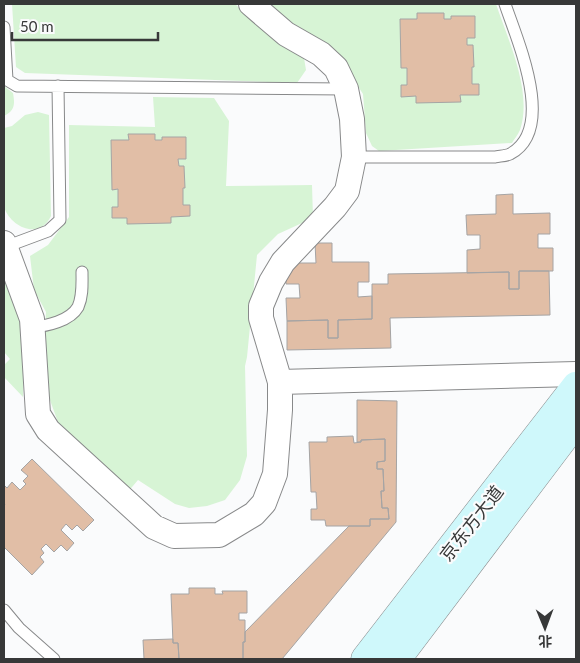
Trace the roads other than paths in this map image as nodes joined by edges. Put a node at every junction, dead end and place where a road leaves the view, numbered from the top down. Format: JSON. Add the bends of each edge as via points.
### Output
{"nodes":[{"id":1,"x":251,"y":4,"type":"edge"},
{"id":2,"x":505,"y":4,"type":"edge"},
{"id":3,"x":4,"y":28,"type":"edge"},
{"id":4,"x":58,"y":86,"type":"junction"},
{"id":5,"x":346,"y":89,"type":"junction"},
{"id":6,"x":354,"y":157,"type":"junction"},
{"id":7,"x":4,"y":245,"type":"edge"},
{"id":8,"x":82,"y":272,"type":"dead end"},
{"id":9,"x":32,"y":327,"type":"junction"},
{"id":10,"x":576,"y":374,"type":"edge"},
{"id":11,"x":280,"y":382,"type":"junction"},
{"id":12,"x":576,"y":386,"type":"edge"},
{"id":13,"x":576,"y":422,"type":"edge"},
{"id":14,"x":4,"y":610,"type":"edge"},
{"id":15,"x":54,"y":659,"type":"edge"},
{"id":16,"x":365,"y":659,"type":"edge"},
{"id":17,"x":397,"y":659,"type":"edge"}],
"edges":[{"from":1,"to":5,"type":"street","via":[[286,34],[321,54],[336,68]]},
{"from":2,"to":6,"type":"lane","via":[[530,79],[533,114],[522,144],[509,155],[495,157]]},
{"from":3,"to":4,"type":"lane","via":[[7,80],[17,86]]},
{"from":4,"to":5,"type":"lane"},
{"from":4,"to":7,"type":"lane","via":[[60,220],[48,231]]},
{"from":5,"to":6,"type":"street"},
{"from":6,"to":11,"type":"street","via":[[347,191],[283,262],[260,306]]},
{"from":7,"to":9,"type":"street","via":[[32,319]]},
{"from":8,"to":9,"type":"lane","via":[[77,309],[61,321]]},
{"from":9,"to":11,"type":"street","via":[[38,414],[48,430],[154,527],[174,536],[219,534],[254,514],[264,503],[275,474]]},
{"from":10,"to":11,"type":"street"},
{"from":12,"to":16,"type":"main road","name":"京东方大道"},
{"from":13,"to":17,"type":"main road","name":"京东方大道"},
{"from":14,"to":15,"type":"lane"}]}
